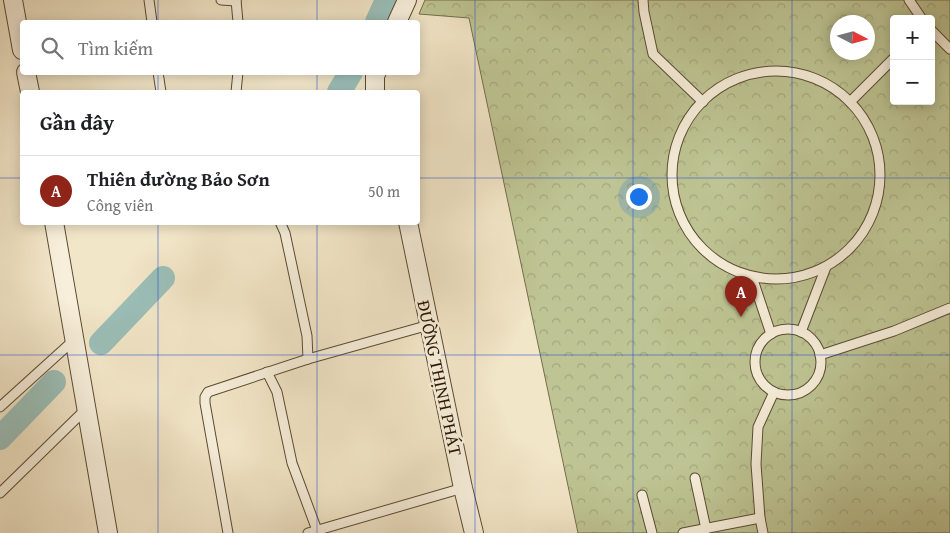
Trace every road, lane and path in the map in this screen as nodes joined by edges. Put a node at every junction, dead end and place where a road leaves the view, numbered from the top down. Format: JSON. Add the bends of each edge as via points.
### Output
{"nodes":[{"id":1,"x":13,"y":0,"type":"edge"},
{"id":2,"x":149,"y":0,"type":"edge"},
{"id":3,"x":222,"y":0,"type":"edge"},
{"id":4,"x":236,"y":0,"type":"edge"},
{"id":5,"x":407,"y":0,"type":"edge"},
{"id":6,"x":643,"y":0,"type":"edge"},
{"id":7,"x":909,"y":0,"type":"edge"},
{"id":8,"x":919,"y":15,"type":"edge"},
{"id":9,"x":152,"y":20,"type":"edge"},
{"id":10,"x":238,"y":20,"type":"edge"},
{"id":11,"x":398,"y":20,"type":"edge"},
{"id":12,"x":935,"y":34,"type":"edge"},
{"id":13,"x":20,"y":39,"type":"edge"},
{"id":14,"x":950,"y":49,"type":"edge"},
{"id":15,"x":892,"y":60,"type":"edge"},
{"id":16,"x":27,"y":75,"type":"edge"},
{"id":17,"x":158,"y":75,"type":"edge"},
{"id":18,"x":238,"y":75,"type":"edge"},
{"id":19,"x":375,"y":78,"type":"edge"},
{"id":20,"x":30,"y":90,"type":"edge"},
{"id":21,"x":160,"y":90,"type":"edge"},
{"id":22,"x":236,"y":90,"type":"edge"},
{"id":23,"x":366,"y":90,"type":"edge"},
{"id":24,"x":702,"y":102,"type":"junction"},
{"id":25,"x":850,"y":102,"type":"junction"},
{"id":26,"x":55,"y":225,"type":"edge"},
{"id":27,"x":281,"y":225,"type":"edge"},
{"id":28,"x":409,"y":225,"type":"edge"},
{"id":29,"x":826,"y":267,"type":"junction"},
{"id":30,"x":752,"y":277,"type":"junction"},
{"id":31,"x":950,"y":308,"type":"edge"},
{"id":32,"x":429,"y":325,"type":"junction"},
{"id":33,"x":801,"y":332,"type":"junction"},
{"id":34,"x":771,"y":334,"type":"junction"},
{"id":35,"x":75,"y":339,"type":"junction"},
{"id":36,"x":820,"y":355,"type":"junction"},
{"id":37,"x":308,"y":359,"type":"junction"},
{"id":38,"x":267,"y":372,"type":"junction"},
{"id":39,"x":774,"y":392,"type":"junction"},
{"id":40,"x":0,"y":407,"type":"edge"},
{"id":41,"x":87,"y":409,"type":"junction"},
{"id":42,"x":695,"y":478,"type":"dead end"},
{"id":43,"x":463,"y":488,"type":"junction"},
{"id":44,"x":0,"y":493,"type":"edge"},
{"id":45,"x":642,"y":495,"type":"dead end"},
{"id":46,"x":760,"y":518,"type":"junction"},
{"id":47,"x":706,"y":529,"type":"junction"},
{"id":48,"x":314,"y":532,"type":"edge"},
{"id":49,"x":108,"y":533,"type":"edge"},
{"id":50,"x":228,"y":533,"type":"edge"},
{"id":51,"x":474,"y":533,"type":"edge"},
{"id":52,"x":652,"y":533,"type":"edge"},
{"id":53,"x":684,"y":533,"type":"edge"},
{"id":54,"x":763,"y":533,"type":"edge"}],
"edges":[{"from":1,"to":13,"type":"street"},
{"from":2,"to":9,"type":"lane"},
{"from":3,"to":4,"type":"lane"},
{"from":4,"to":10,"type":"lane"},
{"from":5,"to":11,"type":"street"},
{"from":6,"to":24,"type":"lane","via":[[653,54]]},
{"from":7,"to":8,"type":"lane"},
{"from":12,"to":14,"type":"lane"},
{"from":15,"to":25,"type":"lane"},
{"from":16,"to":20,"type":"street"},
{"from":17,"to":21,"type":"lane"},
{"from":18,"to":22,"type":"lane"},
{"from":19,"to":23,"type":"lane"},
{"from":24,"to":25,"type":"lane","via":[[743,76],[782,71],[819,80]]},
{"from":24,"to":30,"type":"lane","via":[[678,142],[673,161],[675,199],[690,234],[702,249],[717,262]]},
{"from":25,"to":29,"type":"lane","via":[[867,125],[878,152],[879,190],[867,227],[842,256]]},
{"from":26,"to":35,"type":"street"},
{"from":27,"to":37,"type":"lane","via":[[307,336]]},
{"from":28,"to":32,"type":"street","name":"ĐƯỜNG THỊNH PHÁT"},
{"from":29,"to":30,"type":"lane","via":[[790,279]]},
{"from":29,"to":33,"type":"lane"},
{"from":30,"to":34,"type":"lane"},
{"from":31,"to":36,"type":"lane","via":[[894,331]]},
{"from":32,"to":37,"type":"lane"},
{"from":32,"to":43,"type":"street","name":"ĐƯỜNG THỊNH PHÁT"},
{"from":33,"to":34,"type":"lane","via":[[791,329]]},
{"from":33,"to":36,"type":"lane","via":[[810,338]]},
{"from":34,"to":39,"type":"lane","via":[[763,340],[755,359],[759,379]]},
{"from":35,"to":40,"type":"lane"},
{"from":35,"to":41,"type":"street"},
{"from":36,"to":39,"type":"lane","via":[[818,375],[804,391],[784,395]]},
{"from":37,"to":38,"type":"lane"},
{"from":38,"to":48,"type":"lane","via":[[277,392],[292,463]]},
{"from":38,"to":50,"type":"lane","via":[[208,392],[205,397]]},
{"from":39,"to":46,"type":"lane","via":[[758,427],[756,464]]},
{"from":41,"to":44,"type":"lane"},
{"from":41,"to":49,"type":"street"},
{"from":42,"to":47,"type":"lane"},
{"from":43,"to":48,"type":"lane"},
{"from":43,"to":51,"type":"street","name":"ĐƯỜNG THỊNH PHÁT"},
{"from":45,"to":52,"type":"lane"},
{"from":46,"to":47,"type":"lane"},
{"from":46,"to":54,"type":"lane"},
{"from":47,"to":53,"type":"lane"}]}
